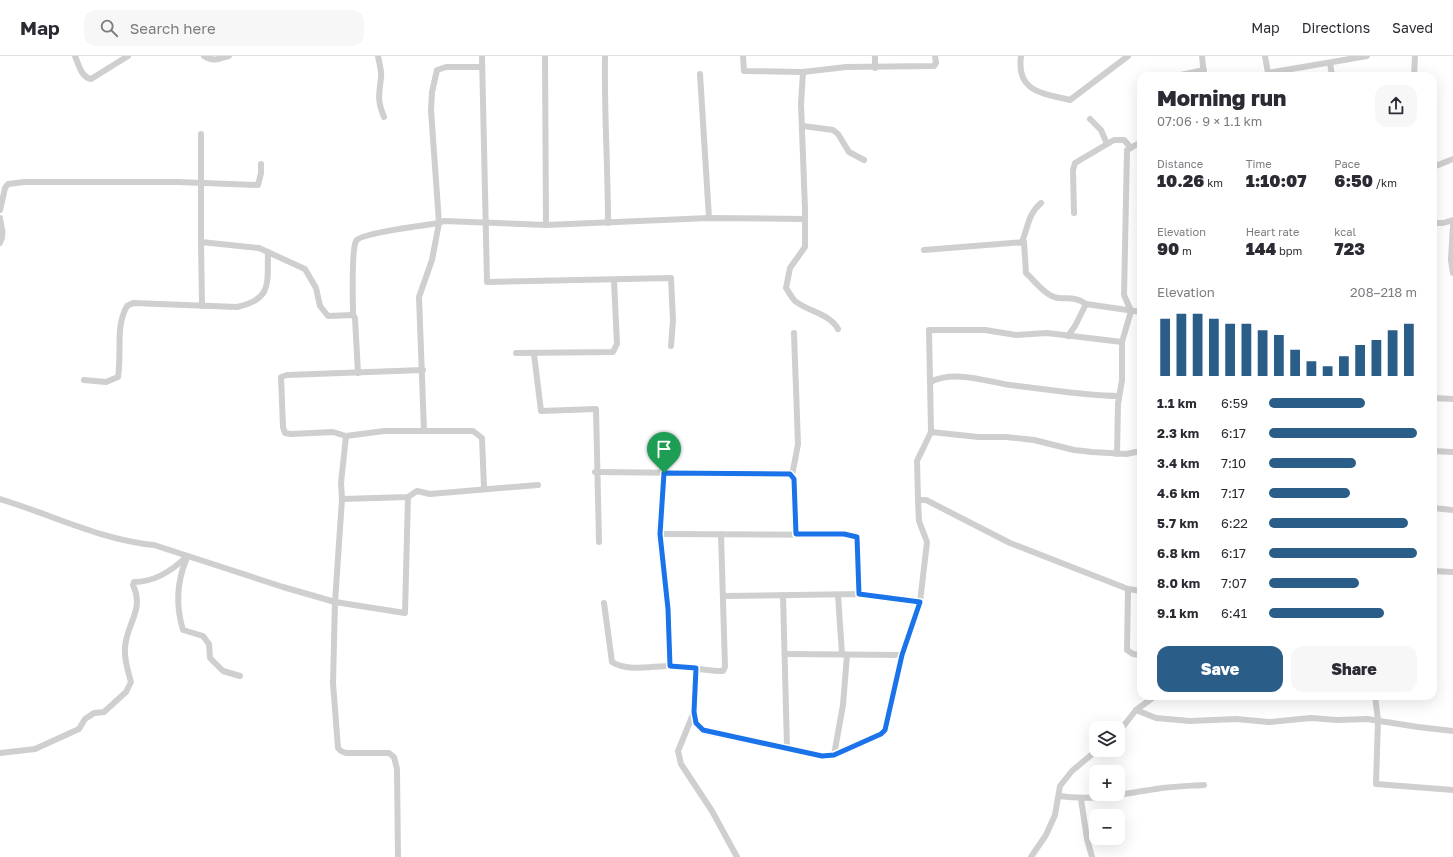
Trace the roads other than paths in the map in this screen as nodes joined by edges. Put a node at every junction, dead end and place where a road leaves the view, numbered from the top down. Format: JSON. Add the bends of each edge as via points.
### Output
{"nodes":[{"id":1,"x":75,"y":56,"type":"edge"},
{"id":2,"x":128,"y":56,"type":"edge"},
{"id":3,"x":204,"y":56,"type":"edge"},
{"id":4,"x":229,"y":56,"type":"edge"},
{"id":5,"x":378,"y":56,"type":"edge"},
{"id":6,"x":482,"y":56,"type":"edge"},
{"id":7,"x":545,"y":56,"type":"edge"},
{"id":8,"x":605,"y":56,"type":"edge"},
{"id":9,"x":743,"y":56,"type":"edge"},
{"id":10,"x":876,"y":56,"type":"edge"},
{"id":11,"x":935,"y":56,"type":"edge"},
{"id":12,"x":1021,"y":56,"type":"edge"},
{"id":13,"x":1128,"y":56,"type":"edge"},
{"id":14,"x":1202,"y":56,"type":"edge"},
{"id":15,"x":1265,"y":56,"type":"edge"},
{"id":16,"x":1367,"y":56,"type":"edge"},
{"id":17,"x":1416,"y":56,"type":"edge"},
{"id":18,"x":1330,"y":63,"type":"junction"},
{"id":19,"x":482,"y":67,"type":"junction"},
{"id":20,"x":875,"y":68,"type":"junction"},
{"id":21,"x":804,"y":72,"type":"junction"},
{"id":22,"x":1204,"y":72,"type":"edge"},
{"id":23,"x":1268,"y":72,"type":"edge"},
{"id":24,"x":1284,"y":72,"type":"edge"},
{"id":25,"x":1331,"y":72,"type":"edge"},
{"id":26,"x":1414,"y":72,"type":"edge"},
{"id":27,"x":700,"y":74,"type":"dead end"},
{"id":28,"x":384,"y":117,"type":"dead end"},
{"id":29,"x":1090,"y":119,"type":"dead end"},
{"id":30,"x":803,"y":126,"type":"junction"},
{"id":31,"x":201,"y":134,"type":"dead end"},
{"id":32,"x":1106,"y":144,"type":"junction"},
{"id":33,"x":1137,"y":144,"type":"edge"},
{"id":34,"x":1131,"y":148,"type":"junction"},
{"id":35,"x":1453,"y":159,"type":"edge"},
{"id":36,"x":864,"y":160,"type":"dead end"},
{"id":37,"x":261,"y":164,"type":"dead end"},
{"id":38,"x":1437,"y":165,"type":"edge"},
{"id":39,"x":202,"y":183,"type":"junction"},
{"id":40,"x":1041,"y":203,"type":"dead end"},
{"id":41,"x":0,"y":210,"type":"edge"},
{"id":42,"x":1074,"y":214,"type":"dead end"},
{"id":43,"x":0,"y":218,"type":"edge"},
{"id":44,"x":709,"y":218,"type":"junction"},
{"id":45,"x":805,"y":219,"type":"junction"},
{"id":46,"x":1453,"y":220,"type":"edge"},
{"id":47,"x":439,"y":223,"type":"junction"},
{"id":48,"x":485,"y":223,"type":"junction"},
{"id":49,"x":608,"y":223,"type":"junction"},
{"id":50,"x":1437,"y":223,"type":"edge"},
{"id":51,"x":546,"y":225,"type":"junction"},
{"id":52,"x":1453,"y":225,"type":"edge"},
{"id":53,"x":201,"y":242,"type":"junction"},
{"id":54,"x":1022,"y":242,"type":"junction"},
{"id":55,"x":0,"y":243,"type":"edge"},
{"id":56,"x":924,"y":250,"type":"dead end"},
{"id":57,"x":268,"y":252,"type":"junction"},
{"id":58,"x":1453,"y":273,"type":"edge"},
{"id":59,"x":614,"y":280,"type":"junction"},
{"id":60,"x":1086,"y":304,"type":"junction"},
{"id":61,"x":202,"y":306,"type":"junction"},
{"id":62,"x":1131,"y":311,"type":"junction"},
{"id":63,"x":1137,"y":312,"type":"edge"},
{"id":64,"x":353,"y":315,"type":"junction"},
{"id":65,"x":838,"y":329,"type":"dead end"},
{"id":66,"x":794,"y":333,"type":"dead end"},
{"id":67,"x":1068,"y":336,"type":"junction"},
{"id":68,"x":1122,"y":342,"type":"junction"},
{"id":69,"x":671,"y":346,"type":"dead end"},
{"id":70,"x":516,"y":353,"type":"dead end"},
{"id":71,"x":534,"y":354,"type":"junction"},
{"id":72,"x":423,"y":370,"type":"junction"},
{"id":73,"x":358,"y":373,"type":"junction"},
{"id":74,"x":84,"y":380,"type":"dead end"},
{"id":75,"x":930,"y":382,"type":"junction"},
{"id":76,"x":1120,"y":396,"type":"junction"},
{"id":77,"x":1437,"y":398,"type":"edge"},
{"id":78,"x":1453,"y":399,"type":"edge"},
{"id":79,"x":424,"y":431,"type":"junction"},
{"id":80,"x":931,"y":432,"type":"junction"},
{"id":81,"x":346,"y":436,"type":"junction"},
{"id":82,"x":1437,"y":451,"type":"edge"},
{"id":83,"x":1137,"y":452,"type":"edge"},
{"id":84,"x":1453,"y":452,"type":"edge"},
{"id":85,"x":1117,"y":454,"type":"junction"},
{"id":86,"x":596,"y":472,"type":"junction"},
{"id":87,"x":664,"y":473,"type":"junction"},
{"id":88,"x":792,"y":476,"type":"junction"},
{"id":89,"x":538,"y":485,"type":"dead end"},
{"id":90,"x":484,"y":488,"type":"junction"},
{"id":91,"x":408,"y":497,"type":"junction"},
{"id":92,"x":342,"y":498,"type":"junction"},
{"id":93,"x":0,"y":499,"type":"edge"},
{"id":94,"x":918,"y":500,"type":"junction"},
{"id":95,"x":1437,"y":508,"type":"edge"},
{"id":96,"x":1453,"y":510,"type":"edge"},
{"id":97,"x":660,"y":534,"type":"junction"},
{"id":98,"x":721,"y":534,"type":"junction"},
{"id":99,"x":796,"y":534,"type":"junction"},
{"id":100,"x":599,"y":542,"type":"dead end"},
{"id":101,"x":187,"y":556,"type":"junction"},
{"id":102,"x":1437,"y":572,"type":"edge"},
{"id":103,"x":1453,"y":572,"type":"edge"},
{"id":104,"x":1128,"y":589,"type":"junction"},
{"id":105,"x":1137,"y":590,"type":"edge"},
{"id":106,"x":859,"y":594,"type":"junction"},
{"id":107,"x":783,"y":595,"type":"junction"},
{"id":108,"x":838,"y":595,"type":"junction"},
{"id":109,"x":724,"y":596,"type":"junction"},
{"id":110,"x":335,"y":602,"type":"junction"},
{"id":111,"x":920,"y":602,"type":"junction"},
{"id":112,"x":604,"y":603,"type":"dead end"},
{"id":113,"x":785,"y":654,"type":"junction"},
{"id":114,"x":1137,"y":654,"type":"edge"},
{"id":115,"x":845,"y":655,"type":"junction"},
{"id":116,"x":902,"y":655,"type":"junction"},
{"id":117,"x":670,"y":666,"type":"junction"},
{"id":118,"x":696,"y":668,"type":"junction"},
{"id":119,"x":240,"y":676,"type":"dead end"},
{"id":120,"x":1150,"y":700,"type":"edge"},
{"id":121,"x":1376,"y":700,"type":"edge"},
{"id":122,"x":1136,"y":710,"type":"junction"},
{"id":123,"x":694,"y":712,"type":"junction"},
{"id":124,"x":1378,"y":720,"type":"junction"},
{"id":125,"x":1125,"y":724,"type":"edge"},
{"id":126,"x":1453,"y":731,"type":"edge"},
{"id":127,"x":787,"y":748,"type":"junction"},
{"id":128,"x":0,"y":753,"type":"edge"},
{"id":129,"x":834,"y":755,"type":"junction"},
{"id":130,"x":1089,"y":757,"type":"edge"},
{"id":131,"x":1204,"y":785,"type":"dead end"},
{"id":132,"x":1453,"y":790,"type":"edge"},
{"id":133,"x":1059,"y":796,"type":"junction"},
{"id":134,"x":1081,"y":799,"type":"junction"},
{"id":135,"x":398,"y":857,"type":"edge"},
{"id":136,"x":737,"y":857,"type":"edge"},
{"id":137,"x":1031,"y":857,"type":"edge"},
{"id":138,"x":1092,"y":857,"type":"edge"}],
"edges":[{"from":1,"to":2,"type":"street","via":[[83,74],[91,79]]},
{"from":3,"to":4,"type":"street","via":[[216,60]]},
{"from":5,"to":28,"type":"street","via":[[382,76],[378,88],[378,104]]},
{"from":6,"to":19,"type":"street"},
{"from":7,"to":51,"type":"street"},
{"from":8,"to":49,"type":"street"},
{"from":9,"to":21,"type":"street","via":[[744,71]]},
{"from":10,"to":20,"type":"street"},
{"from":11,"to":20,"type":"street","via":[[934,66]]},
{"from":12,"to":13,"type":"street","via":[[1019,69],[1026,83],[1034,91],[1070,100]]},
{"from":14,"to":22,"type":"street"},
{"from":15,"to":23,"type":"street"},
{"from":16,"to":18,"type":"street"},
{"from":17,"to":26,"type":"street"},
{"from":18,"to":24,"type":"street"},
{"from":18,"to":25,"type":"street"},
{"from":19,"to":47,"type":"street","via":[[446,67],[437,70],[431,110]]},
{"from":19,"to":48,"type":"street"},
{"from":20,"to":21,"type":"street","via":[[846,67]]},
{"from":21,"to":30,"type":"street","via":[[801,104]]},
{"from":27,"to":44,"type":"street"},
{"from":29,"to":32,"type":"street","via":[[1101,130]]},
{"from":30,"to":36,"type":"street","via":[[833,130],[849,152]]},
{"from":30,"to":45,"type":"street"},
{"from":31,"to":39,"type":"street"},
{"from":32,"to":34,"type":"street","via":[[1114,140],[1124,140]]},
{"from":32,"to":42,"type":"street","via":[[1075,163]]},
{"from":33,"to":34,"type":"street"},
{"from":34,"to":62,"type":"street","via":[[1127,150],[1124,295]]},
{"from":35,"to":38,"type":"street"},
{"from":37,"to":39,"type":"street","via":[[258,185]]},
{"from":39,"to":41,"type":"street","via":[[8,184]]},
{"from":39,"to":53,"type":"street"},
{"from":40,"to":54,"type":"street","via":[[1029,217]]},
{"from":43,"to":55,"type":"street","via":[[3,229]]},
{"from":44,"to":45,"type":"street"},
{"from":44,"to":49,"type":"street"},
{"from":45,"to":65,"type":"street","via":[[805,247],[790,268],[786,288],[794,300],[834,322]]},
{"from":46,"to":50,"type":"street"},
{"from":47,"to":48,"type":"street"},
{"from":47,"to":64,"type":"street","via":[[372,234],[356,241]]},
{"from":47,"to":72,"type":"street","via":[[432,260],[419,297]]},
{"from":48,"to":51,"type":"street"},
{"from":48,"to":59,"type":"street","via":[[487,282]]},
{"from":49,"to":51,"type":"street"},
{"from":52,"to":58,"type":"street"},
{"from":53,"to":57,"type":"street","via":[[259,248]]},
{"from":53,"to":61,"type":"street"},
{"from":54,"to":56,"type":"street"},
{"from":54,"to":60,"type":"street","via":[[1026,273],[1037,284],[1050,295],[1079,299]]},
{"from":57,"to":61,"type":"street","via":[[266,285],[262,297],[252,304],[237,307]]},
{"from":57,"to":64,"type":"street","via":[[305,269],[316,288],[320,306],[328,316]]},
{"from":59,"to":69,"type":"street","via":[[642,277],[671,278]]},
{"from":59,"to":71,"type":"street","via":[[617,344],[612,352]]},
{"from":60,"to":62,"type":"street"},
{"from":60,"to":67,"type":"street","via":[[1076,326]]},
{"from":61,"to":74,"type":"street","via":[[133,303],[127,306],[119,333],[118,376],[106,382]]},
{"from":62,"to":63,"type":"street"},
{"from":62,"to":68,"type":"street"},
{"from":64,"to":73,"type":"street"},
{"from":66,"to":88,"type":"street","via":[[798,444]]},
{"from":67,"to":68,"type":"street"},
{"from":67,"to":75,"type":"street","via":[[1047,333],[1016,335],[985,330],[929,330]]},
{"from":68,"to":76,"type":"street"},
{"from":70,"to":71,"type":"street"},
{"from":71,"to":86,"type":"street","via":[[541,411],[596,409]]},
{"from":72,"to":73,"type":"street"},
{"from":72,"to":79,"type":"street"},
{"from":73,"to":81,"type":"street","via":[[281,377],[285,433],[333,432]]},
{"from":75,"to":76,"type":"street","via":[[940,377],[974,379],[1089,396]]},
{"from":75,"to":80,"type":"street"},
{"from":76,"to":85,"type":"street"},
{"from":77,"to":78,"type":"street"},
{"from":79,"to":81,"type":"street","via":[[384,431]]},
{"from":79,"to":90,"type":"street","via":[[473,431],[482,438]]},
{"from":80,"to":85,"type":"street","via":[[1034,440],[1074,450]]},
{"from":80,"to":94,"type":"street","via":[[917,461]]},
{"from":81,"to":92,"type":"street"},
{"from":82,"to":84,"type":"street"},
{"from":83,"to":85,"type":"street"},
{"from":86,"to":87,"type":"street"},
{"from":86,"to":100,"type":"street"},
{"from":87,"to":88,"type":"street","via":[[788,473]]},
{"from":87,"to":97,"type":"street"},
{"from":88,"to":99,"type":"street"},
{"from":89,"to":90,"type":"street"},
{"from":90,"to":91,"type":"street","via":[[430,494],[417,491]]},
{"from":91,"to":92,"type":"street"},
{"from":91,"to":110,"type":"street","via":[[405,613]]},
{"from":92,"to":110,"type":"street"},
{"from":93,"to":101,"type":"street","via":[[81,527]]},
{"from":94,"to":104,"type":"street","via":[[926,500],[1010,543]]},
{"from":94,"to":111,"type":"street","via":[[919,522],[927,542]]},
{"from":95,"to":96,"type":"street"},
{"from":97,"to":98,"type":"street"},
{"from":97,"to":117,"type":"street","via":[[668,609]]},
{"from":98,"to":99,"type":"street"},
{"from":98,"to":109,"type":"street"},
{"from":99,"to":106,"type":"street","via":[[844,534],[857,537]]},
{"from":101,"to":110,"type":"street"},
{"from":101,"to":119,"type":"street","via":[[181,572],[178,593],[183,630],[203,636],[208,644],[210,658],[223,671]]},
{"from":101,"to":128,"type":"street","via":[[174,569],[134,582],[138,601],[125,647],[131,682],[126,692],[104,712],[94,713],[85,719],[79,729],[35,749]]},
{"from":102,"to":103,"type":"street"},
{"from":104,"to":105,"type":"street"},
{"from":104,"to":114,"type":"street","via":[[1127,650]]},
{"from":106,"to":108,"type":"street"},
{"from":106,"to":111,"type":"street"},
{"from":107,"to":108,"type":"street"},
{"from":107,"to":109,"type":"street"},
{"from":107,"to":113,"type":"street"},
{"from":108,"to":115,"type":"street"},
{"from":109,"to":118,"type":"street","via":[[725,667],[723,671]]},
{"from":110,"to":135,"type":"street","via":[[333,683],[338,748],[346,753],[389,753],[394,757],[397,769]]},
{"from":111,"to":116,"type":"street"},
{"from":112,"to":117,"type":"street","via":[[612,662],[618,666],[631,667]]},
{"from":113,"to":115,"type":"street"},
{"from":113,"to":127,"type":"street"},
{"from":115,"to":116,"type":"street"},
{"from":115,"to":129,"type":"street","via":[[843,705]]},
{"from":116,"to":129,"type":"street","via":[[885,730],[868,742]]},
{"from":117,"to":118,"type":"street"},
{"from":118,"to":123,"type":"street"},
{"from":120,"to":122,"type":"street"},
{"from":121,"to":124,"type":"street"},
{"from":122,"to":124,"type":"street","via":[[1156,718],[1190,721],[1236,719],[1269,722],[1311,718]]},
{"from":122,"to":125,"type":"street"},
{"from":123,"to":127,"type":"street","via":[[696,723],[703,730]]},
{"from":123,"to":136,"type":"street","via":[[678,751],[681,764],[712,810]]},
{"from":124,"to":126,"type":"street","via":[[1418,728]]},
{"from":124,"to":132,"type":"street","via":[[1376,784]]},
{"from":127,"to":129,"type":"street","via":[[822,756]]},
{"from":130,"to":133,"type":"street","via":[[1060,786]]},
{"from":131,"to":134,"type":"street"},
{"from":133,"to":134,"type":"street"},
{"from":133,"to":137,"type":"street","via":[[1055,815],[1046,835]]},
{"from":134,"to":138,"type":"street"}]}
